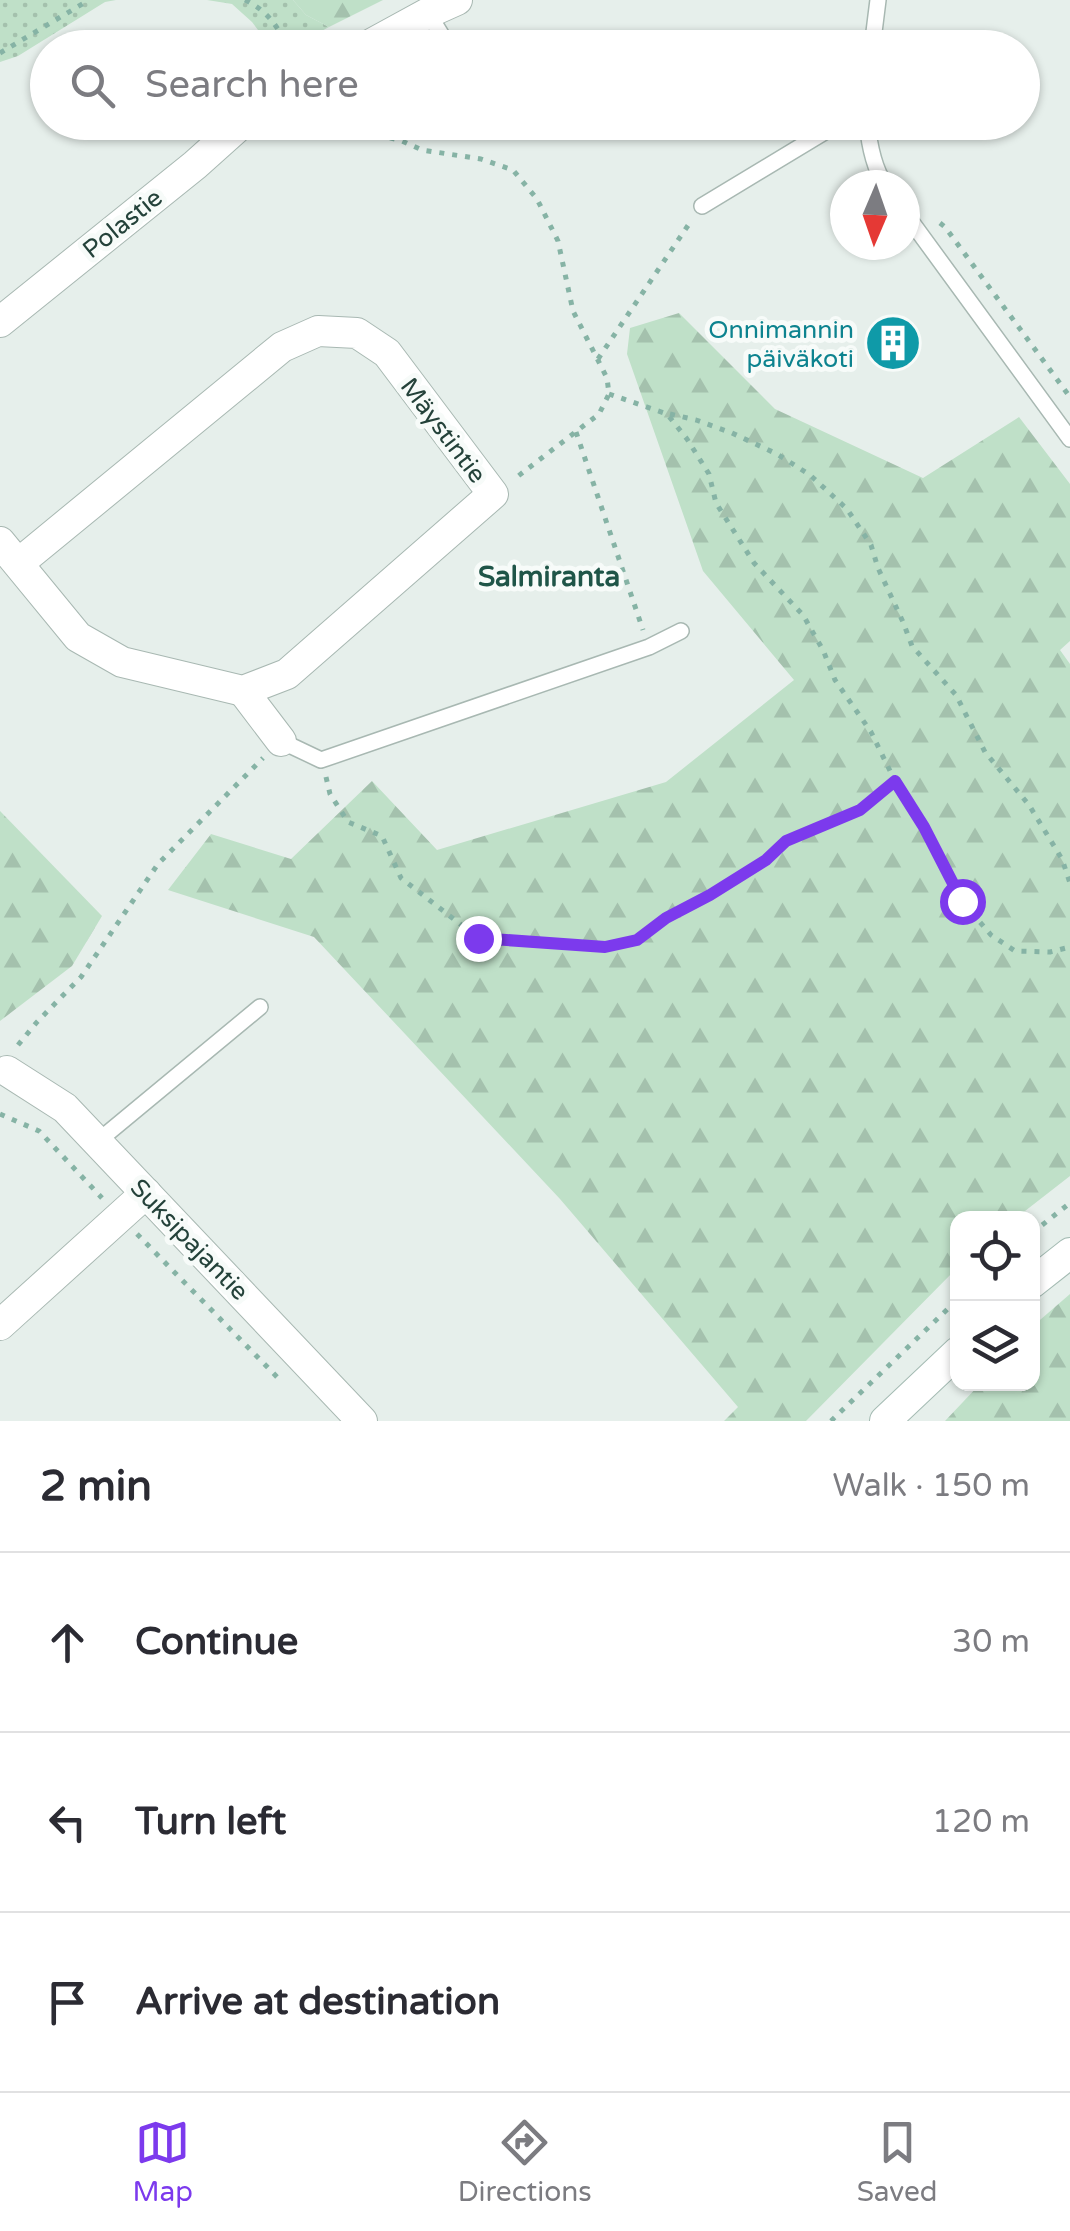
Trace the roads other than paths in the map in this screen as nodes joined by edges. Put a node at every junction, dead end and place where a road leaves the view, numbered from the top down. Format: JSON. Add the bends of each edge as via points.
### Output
{"nodes":[{"id":1,"x":458,"y":0,"type":"edge"},
{"id":2,"x":878,"y":0,"type":"edge"},
{"id":3,"x":428,"y":13,"type":"junction"},
{"id":4,"x":397,"y":30,"type":"edge"},
{"id":5,"x":438,"y":30,"type":"edge"},
{"id":6,"x":874,"y":30,"type":"edge"},
{"id":7,"x":223,"y":140,"type":"edge"},
{"id":8,"x":811,"y":140,"type":"edge"},
{"id":9,"x":869,"y":140,"type":"edge"},
{"id":10,"x":877,"y":170,"type":"edge"},
{"id":11,"x":702,"y":206,"type":"road end"},
{"id":12,"x":920,"y":233,"type":"edge"},
{"id":13,"x":0,"y":322,"type":"edge"},
{"id":14,"x":1070,"y":438,"type":"edge"},
{"id":15,"x":9,"y":552,"type":"edge"},
{"id":16,"x":680,"y":631,"type":"dead end"},
{"id":17,"x":243,"y":691,"type":"junction"},
{"id":18,"x":281,"y":741,"type":"joint"},
{"id":19,"x":260,"y":1007,"type":"dead end"},
{"id":20,"x":3,"y":1072,"type":"edge"},
{"id":21,"x":97,"y":1142,"type":"junction"},
{"id":22,"x":146,"y":1194,"type":"junction"},
{"id":23,"x":1070,"y":1253,"type":"edge"},
{"id":24,"x":1040,"y":1277,"type":"edge"},
{"id":25,"x":0,"y":1325,"type":"edge"},
{"id":26,"x":950,"y":1360,"type":"edge"},
{"id":27,"x":362,"y":1421,"type":"edge"},
{"id":28,"x":885,"y":1421,"type":"edge"}],
"edges":[{"from":1,"to":3,"type":"street"},
{"from":2,"to":6,"type":"lane"},
{"from":3,"to":4,"type":"street"},
{"from":3,"to":5,"type":"lane"},
{"from":7,"to":13,"type":"street","name":"Polastie"},
{"from":8,"to":11,"type":"lane"},
{"from":9,"to":10,"type":"lane"},
{"from":12,"to":14,"type":"lane"},
{"from":15,"to":17,"type":"street","name":"Mäystintie","via":[[78,637],[122,662]]},
{"from":15,"to":17,"type":"street","name":"Mäystintie","via":[[282,346],[318,331],[357,332],[387,353],[493,494],[287,674]]},
{"from":16,"to":18,"type":"lane","via":[[322,760]]},
{"from":17,"to":18,"type":"street"},
{"from":19,"to":21,"type":"lane"},
{"from":20,"to":21,"type":"street","name":"Suksipajantie","via":[[65,1108]]},
{"from":21,"to":22,"type":"street","name":"Suksipajantie"},
{"from":22,"to":25,"type":"street"},
{"from":22,"to":27,"type":"street","name":"Suksipajantie"},
{"from":23,"to":24,"type":"street"},
{"from":26,"to":28,"type":"street"}]}
